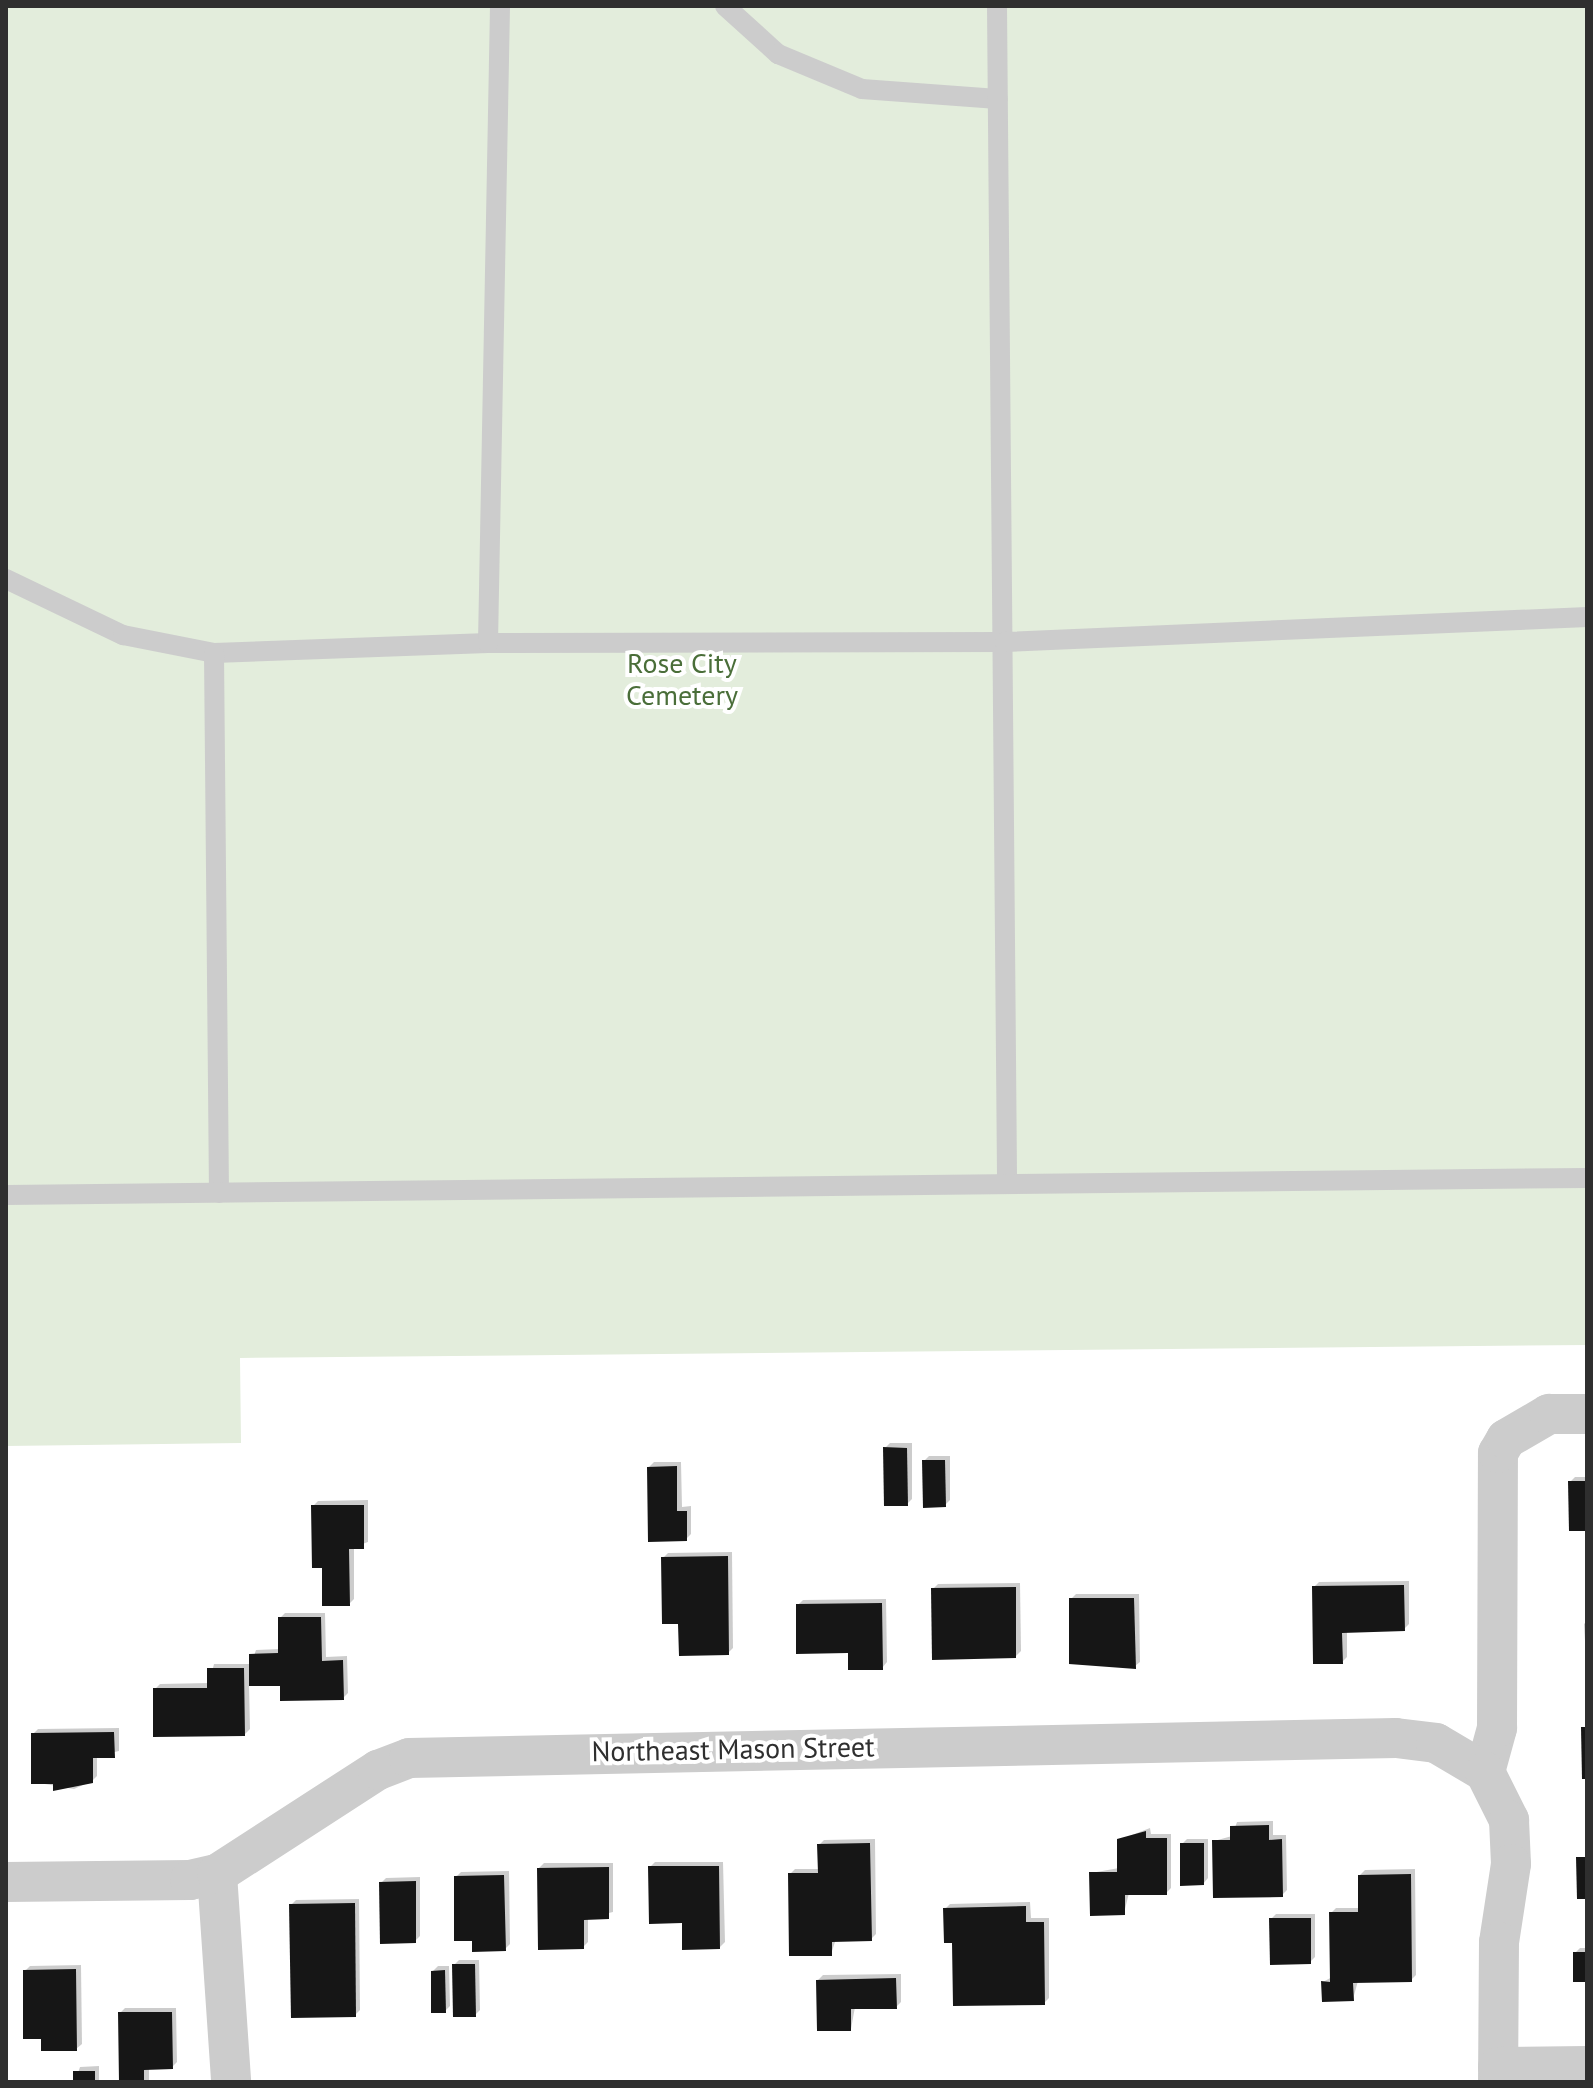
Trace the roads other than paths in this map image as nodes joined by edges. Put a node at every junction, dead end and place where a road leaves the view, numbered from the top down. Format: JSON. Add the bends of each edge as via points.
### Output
{"nodes":[{"id":1,"x":500,"y":6,"type":"edge"},
{"id":2,"x":725,"y":6,"type":"edge"},
{"id":3,"x":997,"y":6,"type":"edge"},
{"id":4,"x":998,"y":99,"type":"junction"},
{"id":5,"x":6,"y":579,"type":"edge"},
{"id":6,"x":1587,"y":617,"type":"edge"},
{"id":7,"x":1005,"y":642,"type":"junction"},
{"id":8,"x":488,"y":643,"type":"junction"},
{"id":9,"x":214,"y":653,"type":"junction"},
{"id":10,"x":1587,"y":1178,"type":"edge"},
{"id":11,"x":1007,"y":1183,"type":"junction"},
{"id":12,"x":219,"y":1193,"type":"junction"},
{"id":13,"x":6,"y":1195,"type":"edge"},
{"id":14,"x":1587,"y":1414,"type":"edge"},
{"id":15,"x":1485,"y":1772,"type":"junction"},
{"id":16,"x":217,"y":1874,"type":"junction"},
{"id":17,"x":6,"y":1882,"type":"edge"},
{"id":18,"x":1587,"y":2066,"type":"edge"},
{"id":19,"x":1498,"y":2074,"type":"edge"},
{"id":20,"x":231,"y":2082,"type":"edge"}],
"edges":[{"from":1,"to":8,"type":"lane"},
{"from":2,"to":4,"type":"lane","via":[[778,54],[862,89]]},
{"from":3,"to":4,"type":"lane"},
{"from":4,"to":7,"type":"lane"},
{"from":5,"to":9,"type":"lane","via":[[123,635]]},
{"from":6,"to":7,"type":"lane"},
{"from":7,"to":8,"type":"lane"},
{"from":7,"to":11,"type":"lane"},
{"from":8,"to":9,"type":"lane"},
{"from":9,"to":12,"type":"lane"},
{"from":10,"to":11,"type":"lane"},
{"from":11,"to":12,"type":"lane"},
{"from":12,"to":13,"type":"lane"},
{"from":14,"to":15,"type":"street","via":[[1549,1414],[1506,1439],[1494,1472],[1497,1728]]},
{"from":15,"to":16,"type":"street","name":"Northeast Mason Street","via":[[1436,1743],[1396,1738],[453,1754],[409,1758],[378,1770]]},
{"from":15,"to":19,"type":"street","via":[[1509,1820],[1511,1864],[1499,1942]]},
{"from":16,"to":17,"type":"street","name":"Northeast Mason Street","via":[[190,1880]]},
{"from":16,"to":20,"type":"street"},
{"from":18,"to":19,"type":"street"}]}
